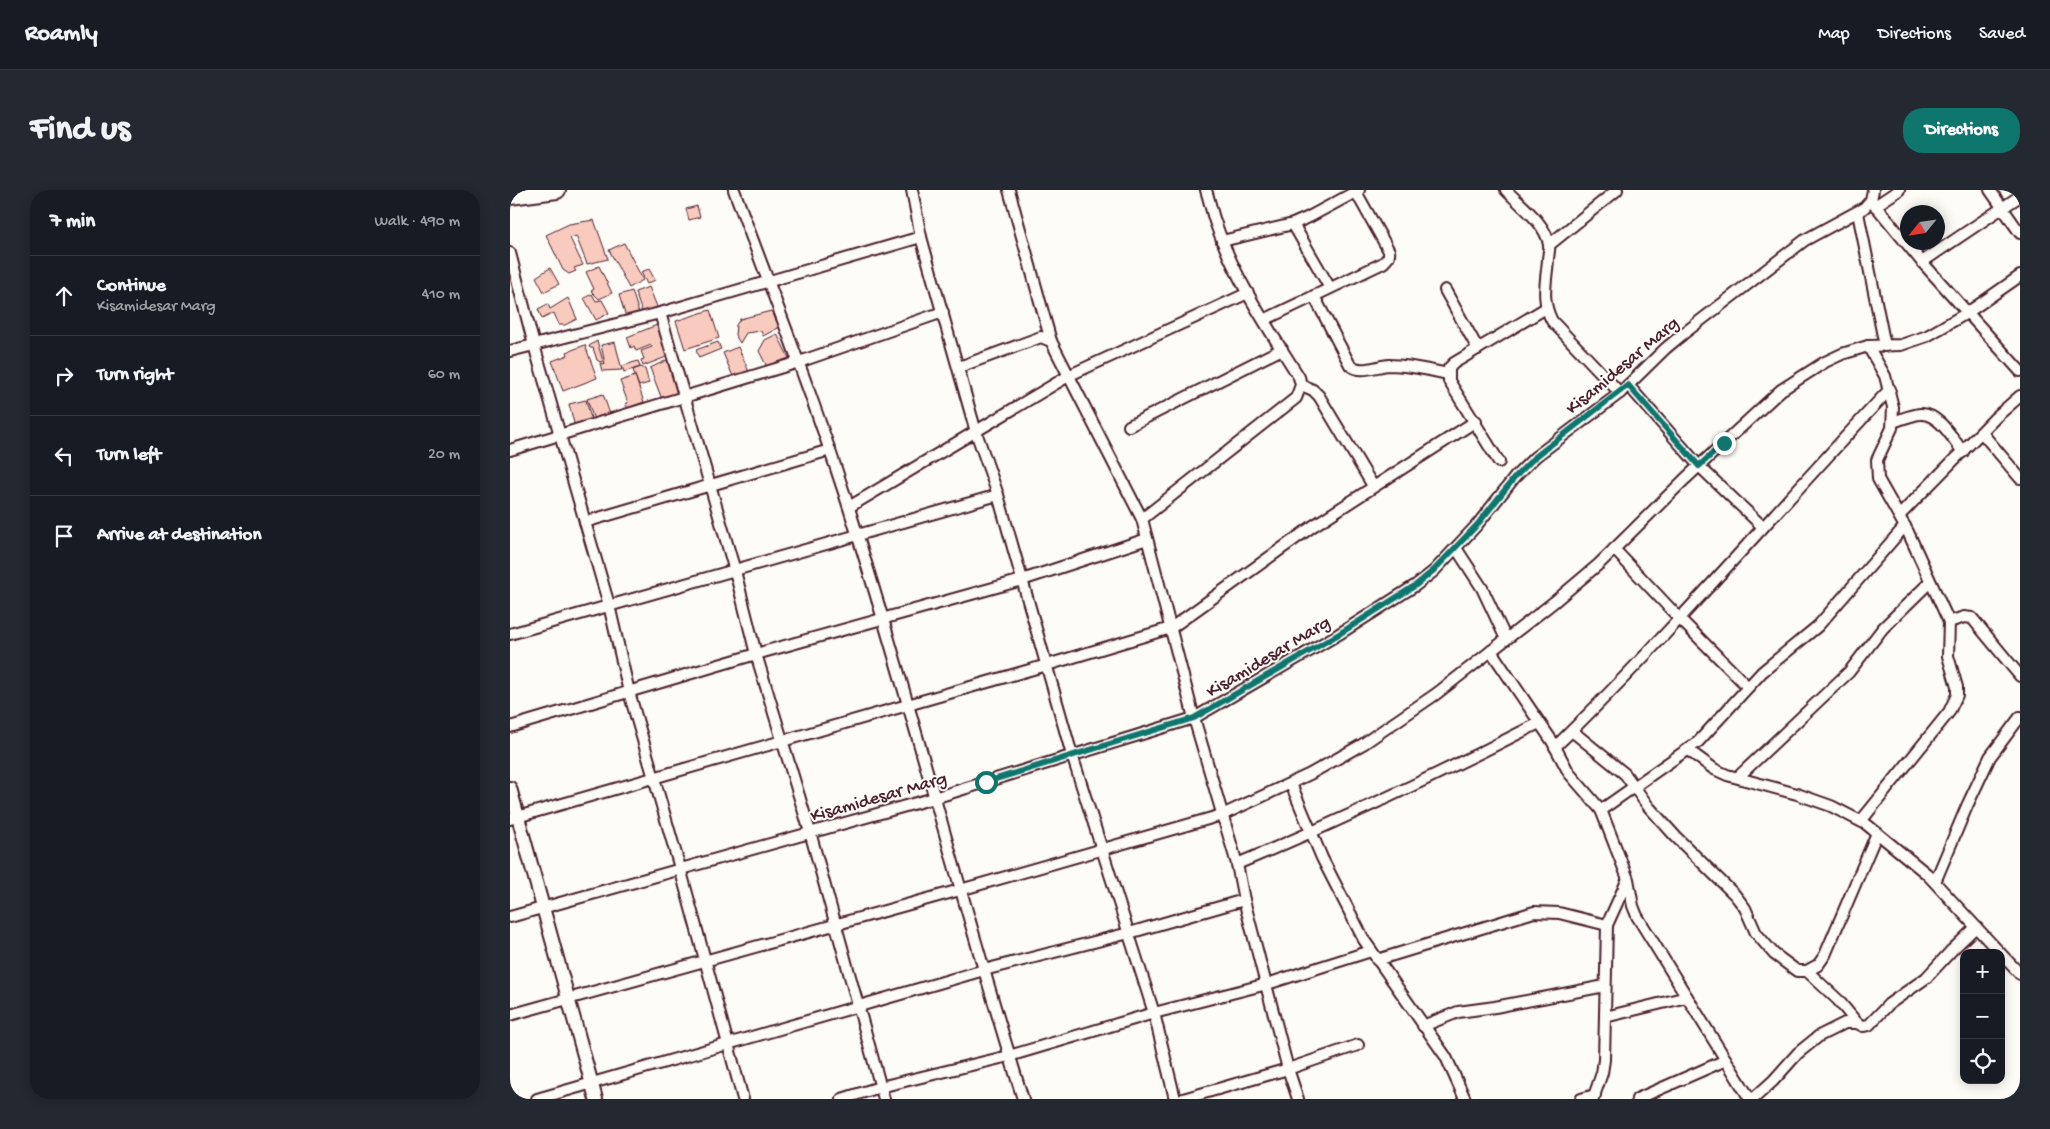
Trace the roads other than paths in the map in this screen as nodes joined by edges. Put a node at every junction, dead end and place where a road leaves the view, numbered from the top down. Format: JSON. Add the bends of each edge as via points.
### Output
{"nodes":[{"id":1,"x":557,"y":190,"type":"edge"},
{"id":2,"x":734,"y":190,"type":"edge"},
{"id":3,"x":912,"y":190,"type":"edge"},
{"id":4,"x":1009,"y":190,"type":"edge"},
{"id":5,"x":1206,"y":190,"type":"edge"},
{"id":6,"x":1506,"y":190,"type":"edge"},
{"id":7,"x":1617,"y":190,"type":"edge"},
{"id":8,"x":1899,"y":190,"type":"edge"},
{"id":9,"x":1990,"y":190,"type":"edge"},
{"id":10,"x":1358,"y":191,"type":"edge"},
{"id":11,"x":510,"y":196,"type":"edge"},
{"id":12,"x":2020,"y":196,"type":"edge"},
{"id":13,"x":1873,"y":199,"type":"edge"},
{"id":14,"x":2003,"y":208,"type":"junction"},
{"id":15,"x":1858,"y":212,"type":"junction"},
{"id":16,"x":1293,"y":224,"type":"junction"},
{"id":17,"x":2020,"y":233,"type":"edge"},
{"id":18,"x":921,"y":236,"type":"junction"},
{"id":19,"x":1222,"y":241,"type":"junction"},
{"id":20,"x":1549,"y":245,"type":"junction"},
{"id":21,"x":510,"y":253,"type":"edge"},
{"id":22,"x":1922,"y":262,"type":"junction"},
{"id":23,"x":2020,"y":276,"type":"edge"},
{"id":24,"x":768,"y":281,"type":"junction"},
{"id":25,"x":1330,"y":288,"type":"junction"},
{"id":26,"x":1445,"y":290,"type":"dead end"},
{"id":27,"x":1248,"y":293,"type":"junction"},
{"id":28,"x":1314,"y":296,"type":"junction"},
{"id":29,"x":1546,"y":308,"type":"junction"},
{"id":30,"x":943,"y":312,"type":"junction"},
{"id":31,"x":660,"y":313,"type":"junction"},
{"id":32,"x":1967,"y":313,"type":"junction"},
{"id":33,"x":1264,"y":320,"type":"junction"},
{"id":34,"x":1051,"y":340,"type":"junction"},
{"id":35,"x":534,"y":345,"type":"junction"},
{"id":36,"x":1868,"y":346,"type":"junction"},
{"id":37,"x":1885,"y":346,"type":"junction"},
{"id":38,"x":1282,"y":349,"type":"junction"},
{"id":39,"x":1478,"y":349,"type":"junction"},
{"id":40,"x":510,"y":352,"type":"edge"},
{"id":41,"x":799,"y":362,"type":"junction"},
{"id":42,"x":959,"y":367,"type":"junction"},
{"id":43,"x":2020,"y":371,"type":"edge"},
{"id":44,"x":1448,"y":374,"type":"junction"},
{"id":45,"x":1070,"y":376,"type":"junction"},
{"id":46,"x":1301,"y":385,"type":"junction"},
{"id":47,"x":1628,"y":385,"type":"junction"},
{"id":48,"x":1890,"y":389,"type":"junction"},
{"id":49,"x":1620,"y":393,"type":"junction"},
{"id":50,"x":2020,"y":396,"type":"edge"},
{"id":51,"x":685,"y":398,"type":"junction"},
{"id":52,"x":1476,"y":421,"type":"junction"},
{"id":53,"x":1893,"y":422,"type":"junction"},
{"id":54,"x":1129,"y":426,"type":"dead end"},
{"id":55,"x":976,"y":432,"type":"junction"},
{"id":56,"x":1982,"y":433,"type":"junction"},
{"id":57,"x":560,"y":436,"type":"junction"},
{"id":58,"x":510,"y":450,"type":"edge"},
{"id":59,"x":830,"y":450,"type":"junction"},
{"id":60,"x":1963,"y":452,"type":"junction"},
{"id":61,"x":1499,"y":462,"type":"dead end"},
{"id":62,"x":1699,"y":466,"type":"junction"},
{"id":63,"x":2020,"y":478,"type":"edge"},
{"id":64,"x":710,"y":485,"type":"junction"},
{"id":65,"x":1373,"y":486,"type":"junction"},
{"id":66,"x":998,"y":495,"type":"junction"},
{"id":67,"x":849,"y":507,"type":"junction"},
{"id":68,"x":1900,"y":515,"type":"junction"},
{"id":69,"x":1142,"y":519,"type":"junction"},
{"id":70,"x":585,"y":522,"type":"junction"},
{"id":71,"x":1905,"y":526,"type":"junction"},
{"id":72,"x":1763,"y":527,"type":"junction"},
{"id":73,"x":858,"y":536,"type":"junction"},
{"id":74,"x":1147,"y":539,"type":"junction"},
{"id":75,"x":1456,"y":548,"type":"junction"},
{"id":76,"x":1614,"y":549,"type":"junction"},
{"id":77,"x":735,"y":570,"type":"junction"},
{"id":78,"x":1022,"y":580,"type":"junction"},
{"id":79,"x":1930,"y":582,"type":"junction"},
{"id":80,"x":609,"y":605,"type":"junction"},
{"id":81,"x":1679,"y":618,"type":"junction"},
{"id":82,"x":882,"y":619,"type":"junction"},
{"id":83,"x":1948,"y":622,"type":"junction"},
{"id":84,"x":1171,"y":628,"type":"junction"},
{"id":85,"x":510,"y":634,"type":"edge"},
{"id":86,"x":1506,"y":639,"type":"junction"},
{"id":87,"x":1491,"y":652,"type":"junction"},
{"id":88,"x":756,"y":654,"type":"junction"},
{"id":89,"x":1047,"y":666,"type":"junction"},
{"id":90,"x":2020,"y":676,"type":"edge"},
{"id":91,"x":1748,"y":687,"type":"junction"},
{"id":92,"x":629,"y":692,"type":"junction"},
{"id":93,"x":908,"y":704,"type":"junction"},
{"id":94,"x":2020,"y":717,"type":"edge"},
{"id":95,"x":1194,"y":718,"type":"junction"},
{"id":96,"x":1539,"y":723,"type":"junction"},
{"id":97,"x":510,"y":726,"type":"edge"},
{"id":98,"x":1572,"y":731,"type":"junction"},
{"id":99,"x":781,"y":741,"type":"junction"},
{"id":100,"x":1555,"y":747,"type":"junction"},
{"id":101,"x":1688,"y":750,"type":"junction"},
{"id":102,"x":1072,"y":755,"type":"junction"},
{"id":103,"x":652,"y":777,"type":"junction"},
{"id":104,"x":1738,"y":777,"type":"junction"},
{"id":105,"x":1291,"y":784,"type":"junction"},
{"id":106,"x":1635,"y":785,"type":"junction"},
{"id":107,"x":510,"y":788,"type":"edge"},
{"id":108,"x":934,"y":798,"type":"junction"},
{"id":109,"x":1601,"y":810,"type":"junction"},
{"id":110,"x":1222,"y":815,"type":"junction"},
{"id":111,"x":514,"y":818,"type":"edge"},
{"id":112,"x":1861,"y":821,"type":"junction"},
{"id":113,"x":810,"y":832,"type":"junction"},
{"id":114,"x":1877,"y":833,"type":"junction"},
{"id":115,"x":1311,"y":834,"type":"junction"},
{"id":116,"x":1101,"y":849,"type":"junction"},
{"id":117,"x":1237,"y":864,"type":"junction"},
{"id":118,"x":680,"y":868,"type":"junction"},
{"id":119,"x":1628,"y":879,"type":"junction"},
{"id":120,"x":1935,"y":882,"type":"junction"},
{"id":121,"x":960,"y":890,"type":"junction"},
{"id":122,"x":1244,"y":900,"type":"junction"},
{"id":123,"x":543,"y":908,"type":"junction"},
{"id":124,"x":510,"y":917,"type":"edge"},
{"id":125,"x":835,"y":924,"type":"junction"},
{"id":126,"x":1607,"y":925,"type":"junction"},
{"id":127,"x":1976,"y":927,"type":"junction"},
{"id":128,"x":1129,"y":933,"type":"junction"},
{"id":129,"x":1997,"y":949,"type":"edge"},
{"id":130,"x":1374,"y":955,"type":"junction"},
{"id":131,"x":2005,"y":957,"type":"edge"},
{"id":132,"x":705,"y":961,"type":"junction"},
{"id":133,"x":984,"y":970,"type":"junction"},
{"id":134,"x":1808,"y":972,"type":"junction"},
{"id":135,"x":2020,"y":974,"type":"edge"},
{"id":136,"x":1267,"y":984,"type":"junction"},
{"id":137,"x":1605,"y":986,"type":"junction"},
{"id":138,"x":1687,"y":996,"type":"junction"},
{"id":139,"x":568,"y":998,"type":"junction"},
{"id":140,"x":858,"y":1008,"type":"junction"},
{"id":141,"x":1154,"y":1013,"type":"junction"},
{"id":142,"x":510,"y":1015,"type":"edge"},
{"id":143,"x":1605,"y":1017,"type":"junction"},
{"id":144,"x":1857,"y":1023,"type":"junction"},
{"id":145,"x":1423,"y":1026,"type":"junction"},
{"id":146,"x":728,"y":1043,"type":"junction"},
{"id":147,"x":1358,"y":1045,"type":"dead end"},
{"id":148,"x":1009,"y":1056,"type":"junction"},
{"id":149,"x":1726,"y":1060,"type":"junction"},
{"id":150,"x":1288,"y":1070,"type":"junction"},
{"id":151,"x":592,"y":1084,"type":"junction"},
{"id":152,"x":880,"y":1087,"type":"junction"},
{"id":153,"x":1594,"y":1097,"type":"edge"},
{"id":154,"x":537,"y":1099,"type":"edge"},
{"id":155,"x":596,"y":1099,"type":"edge"},
{"id":156,"x":743,"y":1099,"type":"edge"},
{"id":157,"x":842,"y":1099,"type":"edge"},
{"id":158,"x":884,"y":1099,"type":"edge"},
{"id":159,"x":1022,"y":1099,"type":"edge"},
{"id":160,"x":1175,"y":1099,"type":"edge"},
{"id":161,"x":1183,"y":1099,"type":"edge"},
{"id":162,"x":1298,"y":1099,"type":"edge"},
{"id":163,"x":1465,"y":1099,"type":"edge"},
{"id":164,"x":1581,"y":1099,"type":"edge"},
{"id":165,"x":1637,"y":1099,"type":"edge"},
{"id":166,"x":1751,"y":1099,"type":"edge"}],
"edges":[{"from":1,"to":11,"type":"main road"},
{"from":2,"to":24,"type":"street"},
{"from":3,"to":18,"type":"street"},
{"from":4,"to":34,"type":"street"},
{"from":5,"to":19,"type":"street"},
{"from":6,"to":20,"type":"street","via":[[1536,221]]},
{"from":7,"to":20,"type":"street"},
{"from":8,"to":13,"type":"street","name":"Kisamidesar Marg"},
{"from":9,"to":14,"type":"street"},
{"from":10,"to":16,"type":"street"},
{"from":10,"to":25,"type":"street","via":[[1389,255],[1383,263]]},
{"from":12,"to":14,"type":"street"},
{"from":13,"to":15,"type":"street","name":"Kisamidesar Marg"},
{"from":13,"to":22,"type":"street"},
{"from":14,"to":17,"type":"street"},
{"from":14,"to":22,"type":"street"},
{"from":15,"to":37,"type":"street"},
{"from":15,"to":47,"type":"street","name":"Kisamidesar Marg","via":[[1805,240],[1666,348]]},
{"from":16,"to":19,"type":"street"},
{"from":16,"to":25,"type":"street"},
{"from":18,"to":24,"type":"street"},
{"from":18,"to":30,"type":"street"},
{"from":19,"to":27,"type":"street"},
{"from":20,"to":29,"type":"street"},
{"from":21,"to":35,"type":"street"},
{"from":22,"to":32,"type":"street"},
{"from":23,"to":32,"type":"street"},
{"from":24,"to":31,"type":"street"},
{"from":24,"to":41,"type":"street"},
{"from":25,"to":28,"type":"street"},
{"from":26,"to":39,"type":"street"},
{"from":27,"to":33,"type":"street"},
{"from":27,"to":45,"type":"street"},
{"from":28,"to":33,"type":"street"},
{"from":28,"to":44,"type":"street","via":[[1354,369],[1389,365]]},
{"from":29,"to":39,"type":"street"},
{"from":29,"to":49,"type":"street","via":[[1552,321]]},
{"from":30,"to":41,"type":"street"},
{"from":30,"to":42,"type":"street"},
{"from":31,"to":35,"type":"street"},
{"from":31,"to":51,"type":"street"},
{"from":32,"to":37,"type":"street","via":[[1918,340]]},
{"from":32,"to":43,"type":"street"},
{"from":33,"to":38,"type":"street"},
{"from":34,"to":42,"type":"street","via":[[1041,337]]},
{"from":34,"to":45,"type":"street"},
{"from":35,"to":40,"type":"street"},
{"from":35,"to":57,"type":"street"},
{"from":36,"to":37,"type":"street"},
{"from":36,"to":48,"type":"street"},
{"from":36,"to":62,"type":"street","via":[[1825,362],[1781,390]]},
{"from":38,"to":46,"type":"street"},
{"from":38,"to":54,"type":"street"},
{"from":39,"to":44,"type":"street","via":[[1454,363]]},
{"from":41,"to":51,"type":"street"},
{"from":41,"to":59,"type":"street"},
{"from":42,"to":55,"type":"street"},
{"from":44,"to":52,"type":"street"},
{"from":45,"to":55,"type":"street"},
{"from":45,"to":69,"type":"street"},
{"from":46,"to":65,"type":"street","via":[[1319,396]]},
{"from":46,"to":69,"type":"street","via":[[1296,398]]},
{"from":47,"to":49,"type":"street","name":"Kisamidesar Marg"},
{"from":47,"to":62,"type":"street"},
{"from":48,"to":53,"type":"street"},
{"from":48,"to":72,"type":"street"},
{"from":49,"to":75,"type":"street","name":"Kisamidesar Marg","via":[[1535,457]]},
{"from":50,"to":56,"type":"street"},
{"from":51,"to":57,"type":"street"},
{"from":51,"to":64,"type":"street"},
{"from":52,"to":61,"type":"street"},
{"from":52,"to":65,"type":"street"},
{"from":53,"to":60,"type":"street","via":[[1929,415],[1937,420]]},
{"from":53,"to":68,"type":"street","via":[[1876,468],[1883,489]]},
{"from":55,"to":66,"type":"street"},
{"from":55,"to":67,"type":"street"},
{"from":56,"to":60,"type":"street"},
{"from":56,"to":63,"type":"street"},
{"from":57,"to":58,"type":"street"},
{"from":57,"to":70,"type":"street"},
{"from":59,"to":64,"type":"street"},
{"from":59,"to":67,"type":"street"},
{"from":60,"to":68,"type":"street"},
{"from":62,"to":72,"type":"street"},
{"from":62,"to":76,"type":"street"},
{"from":64,"to":70,"type":"street"},
{"from":64,"to":77,"type":"street"},
{"from":65,"to":84,"type":"street"},
{"from":66,"to":73,"type":"street"},
{"from":66,"to":78,"type":"street"},
{"from":67,"to":73,"type":"street"},
{"from":68,"to":71,"type":"street"},
{"from":69,"to":74,"type":"street"},
{"from":70,"to":80,"type":"street"},
{"from":71,"to":79,"type":"street"},
{"from":71,"to":91,"type":"street","via":[[1818,626]]},
{"from":72,"to":81,"type":"street"},
{"from":73,"to":77,"type":"street"},
{"from":73,"to":82,"type":"street"},
{"from":74,"to":78,"type":"street"},
{"from":74,"to":84,"type":"street"},
{"from":75,"to":86,"type":"street","via":[[1482,588]]},
{"from":75,"to":95,"type":"street","name":"Kisamidesar Marg","via":[[1416,585]]},
{"from":76,"to":81,"type":"street"},
{"from":76,"to":86,"type":"street"},
{"from":77,"to":80,"type":"street"},
{"from":77,"to":88,"type":"street"},
{"from":78,"to":82,"type":"street"},
{"from":78,"to":89,"type":"street"},
{"from":79,"to":83,"type":"street"},
{"from":79,"to":104,"type":"street","via":[[1883,628],[1848,672]]},
{"from":80,"to":85,"type":"street"},
{"from":80,"to":92,"type":"street"},
{"from":81,"to":91,"type":"street"},
{"from":81,"to":98,"type":"street"},
{"from":82,"to":88,"type":"street"},
{"from":82,"to":93,"type":"street"},
{"from":83,"to":90,"type":"street","via":[[1972,618]]},
{"from":83,"to":112,"type":"street","via":[[1948,656],[1958,687],[1954,704]]},
{"from":84,"to":89,"type":"street"},
{"from":84,"to":95,"type":"street"},
{"from":86,"to":87,"type":"street"},
{"from":87,"to":96,"type":"street"},
{"from":87,"to":105,"type":"street","via":[[1363,744]]},
{"from":88,"to":92,"type":"street"},
{"from":88,"to":99,"type":"street"},
{"from":89,"to":93,"type":"street"},
{"from":89,"to":102,"type":"street"},
{"from":91,"to":101,"type":"street","via":[[1721,719]]},
{"from":92,"to":97,"type":"street"},
{"from":92,"to":103,"type":"street"},
{"from":93,"to":99,"type":"street"},
{"from":93,"to":108,"type":"street"},
{"from":94,"to":120,"type":"street","via":[[1990,757]]},
{"from":95,"to":102,"type":"street","name":"Kisamidesar Marg"},
{"from":95,"to":110,"type":"street"},
{"from":96,"to":100,"type":"street"},
{"from":96,"to":115,"type":"street"},
{"from":98,"to":100,"type":"street"},
{"from":98,"to":106,"type":"street","via":[[1609,759]]},
{"from":99,"to":103,"type":"street"},
{"from":99,"to":113,"type":"street"},
{"from":100,"to":109,"type":"street","via":[[1572,778]]},
{"from":101,"to":104,"type":"street","via":[[1714,769]]},
{"from":101,"to":106,"type":"street"},
{"from":102,"to":108,"type":"street","name":"Kisamidesar Marg"},
{"from":102,"to":116,"type":"street"},
{"from":103,"to":111,"type":"street"},
{"from":103,"to":118,"type":"street"},
{"from":104,"to":112,"type":"street","via":[[1831,806]]},
{"from":105,"to":110,"type":"street"},
{"from":105,"to":115,"type":"street"},
{"from":106,"to":109,"type":"street"},
{"from":106,"to":134,"type":"street","via":[[1648,806],[1676,837],[1735,895],[1756,933],[1774,954],[1797,972]]},
{"from":107,"to":111,"type":"street"},
{"from":108,"to":113,"type":"street","name":"Kisamidesar Marg"},
{"from":108,"to":121,"type":"street"},
{"from":109,"to":119,"type":"street"},
{"from":110,"to":116,"type":"street"},
{"from":110,"to":117,"type":"street"},
{"from":111,"to":123,"type":"street"},
{"from":112,"to":114,"type":"street"},
{"from":113,"to":118,"type":"street","name":"Kisamidesar Marg"},
{"from":113,"to":125,"type":"street"},
{"from":114,"to":120,"type":"street"},
{"from":114,"to":134,"type":"street","via":[[1832,943],[1818,965]]},
{"from":115,"to":117,"type":"street"},
{"from":115,"to":130,"type":"street","via":[[1337,890]]},
{"from":116,"to":121,"type":"street"},
{"from":116,"to":128,"type":"street"},
{"from":117,"to":122,"type":"street"},
{"from":118,"to":123,"type":"street","name":"Kisamidesar Marg"},
{"from":118,"to":132,"type":"street"},
{"from":119,"to":126,"type":"street"},
{"from":119,"to":138,"type":"street","via":[[1638,916]]},
{"from":120,"to":127,"type":"street"},
{"from":121,"to":125,"type":"street"},
{"from":121,"to":133,"type":"street"},
{"from":122,"to":128,"type":"street"},
{"from":122,"to":136,"type":"street"},
{"from":123,"to":124,"type":"street","name":"Kisamidesar Marg"},
{"from":123,"to":139,"type":"street"},
{"from":125,"to":132,"type":"street"},
{"from":125,"to":140,"type":"street"},
{"from":126,"to":130,"type":"street","via":[[1559,913],[1534,912]]},
{"from":126,"to":137,"type":"street"},
{"from":127,"to":129,"type":"street"},
{"from":127,"to":144,"type":"street","via":[[1926,978],[1889,1004],[1869,1025]]},
{"from":128,"to":133,"type":"street"},
{"from":128,"to":141,"type":"street"},
{"from":130,"to":136,"type":"street"},
{"from":130,"to":145,"type":"street"},
{"from":131,"to":135,"type":"street"},
{"from":132,"to":139,"type":"street"},
{"from":132,"to":146,"type":"street"},
{"from":133,"to":140,"type":"street"},
{"from":133,"to":148,"type":"street"},
{"from":134,"to":144,"type":"street"},
{"from":136,"to":141,"type":"street"},
{"from":136,"to":150,"type":"street"},
{"from":137,"to":143,"type":"street"},
{"from":137,"to":145,"type":"street","via":[[1458,1012]]},
{"from":138,"to":143,"type":"street"},
{"from":138,"to":149,"type":"street"},
{"from":139,"to":142,"type":"street"},
{"from":139,"to":151,"type":"street"},
{"from":140,"to":146,"type":"street"},
{"from":140,"to":152,"type":"street"},
{"from":141,"to":148,"type":"street"},
{"from":141,"to":160,"type":"street"},
{"from":143,"to":153,"type":"street","via":[[1603,1066]]},
{"from":144,"to":166,"type":"street","via":[[1837,1025],[1808,1044]]},
{"from":145,"to":163,"type":"street","via":[[1446,1057]]},
{"from":146,"to":151,"type":"street"},
{"from":146,"to":156,"type":"street"},
{"from":147,"to":150,"type":"street"},
{"from":148,"to":152,"type":"street"},
{"from":148,"to":159,"type":"street"},
{"from":149,"to":165,"type":"street"},
{"from":149,"to":166,"type":"street"},
{"from":150,"to":161,"type":"street"},
{"from":150,"to":162,"type":"street"},
{"from":151,"to":154,"type":"street"},
{"from":151,"to":155,"type":"street"},
{"from":152,"to":157,"type":"street"},
{"from":152,"to":158,"type":"street"},
{"from":153,"to":164,"type":"street"}]}
